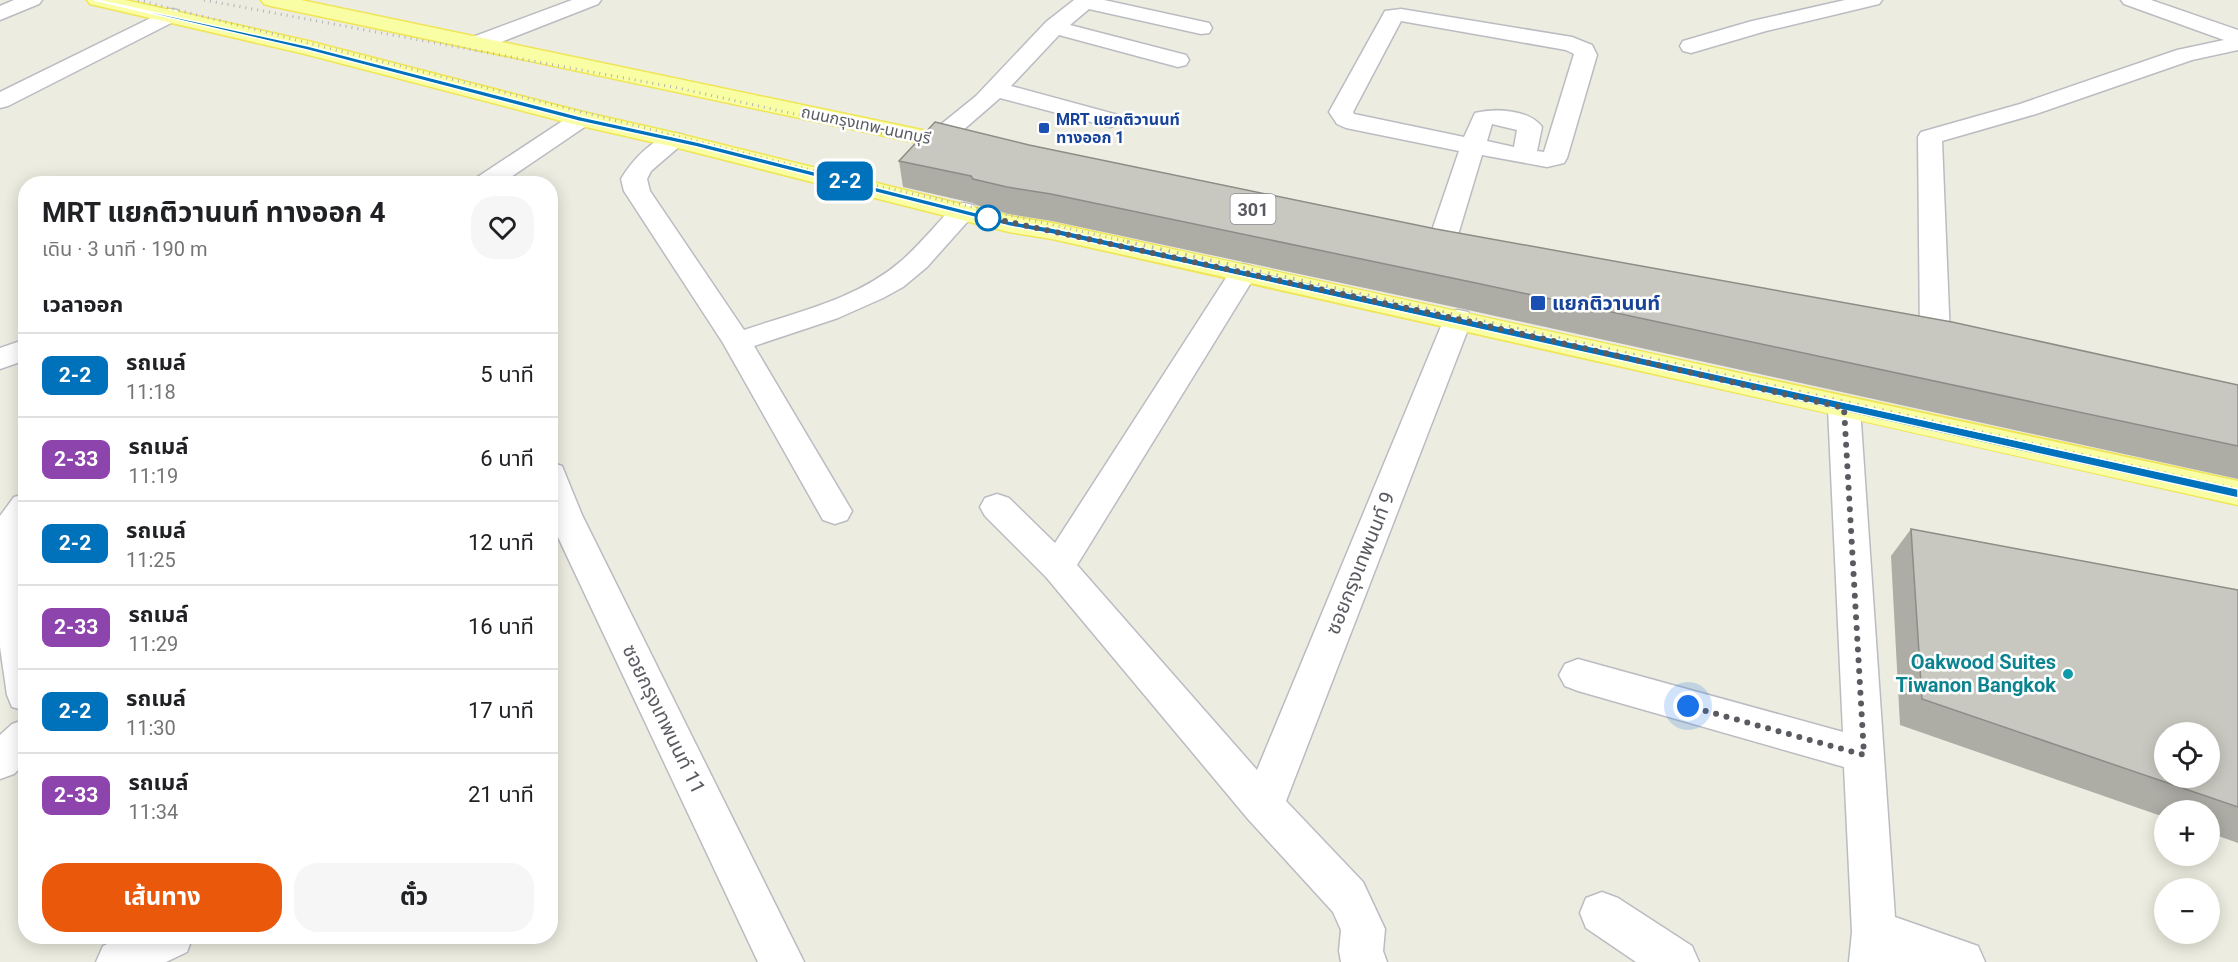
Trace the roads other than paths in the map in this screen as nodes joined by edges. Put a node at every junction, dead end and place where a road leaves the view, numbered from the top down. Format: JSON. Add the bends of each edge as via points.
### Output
{"nodes":[{"id":1,"x":32,"y":0,"type":"edge"},
{"id":2,"x":97,"y":0,"type":"edge"},
{"id":3,"x":271,"y":0,"type":"edge"},
{"id":4,"x":525,"y":0,"type":"edge"},
{"id":5,"x":591,"y":0,"type":"edge"},
{"id":6,"x":1872,"y":0,"type":"edge"},
{"id":7,"x":2131,"y":0,"type":"edge"},
{"id":8,"x":1086,"y":1,"type":"edge"},
{"id":9,"x":0,"y":14,"type":"edge"},
{"id":10,"x":169,"y":15,"type":"junction"},
{"id":11,"x":542,"y":17,"type":"junction"},
{"id":12,"x":1054,"y":27,"type":"junction"},
{"id":13,"x":1201,"y":28,"type":"dead end"},
{"id":14,"x":2238,"y":38,"type":"edge"},
{"id":15,"x":478,"y":43,"type":"junction"},
{"id":16,"x":2238,"y":43,"type":"edge"},
{"id":17,"x":1690,"y":46,"type":"dead end"},
{"id":18,"x":1178,"y":60,"type":"dead end"},
{"id":19,"x":995,"y":89,"type":"junction"},
{"id":20,"x":0,"y":101,"type":"edge"},
{"id":21,"x":581,"y":119,"type":"junction"},
{"id":22,"x":1110,"y":120,"type":"dead end"},
{"id":23,"x":675,"y":140,"type":"junction"},
{"id":24,"x":938,"y":140,"type":"junction"},
{"id":25,"x":1473,"y":147,"type":"junction"},
{"id":26,"x":984,"y":151,"type":"edge"},
{"id":27,"x":1524,"y":156,"type":"junction"},
{"id":28,"x":496,"y":176,"type":"edge"},
{"id":29,"x":964,"y":210,"type":"junction"},
{"id":30,"x":1440,"y":248,"type":"edge"},
{"id":31,"x":1243,"y":273,"type":"junction"},
{"id":32,"x":1458,"y":319,"type":"junction"},
{"id":33,"x":1935,"y":338,"type":"edge"},
{"id":34,"x":737,"y":342,"type":"junction"},
{"id":35,"x":18,"y":352,"type":"edge"},
{"id":36,"x":0,"y":359,"type":"edge"},
{"id":37,"x":1844,"y":408,"type":"junction"},
{"id":38,"x":2238,"y":493,"type":"edge"},
{"id":39,"x":558,"y":496,"type":"edge"},
{"id":40,"x":997,"y":507,"type":"dead end"},
{"id":41,"x":835,"y":512,"type":"dead end"},
{"id":42,"x":18,"y":516,"type":"edge"},
{"id":43,"x":1058,"y":567,"type":"junction"},
{"id":44,"x":18,"y":643,"type":"edge"},
{"id":45,"x":1578,"y":675,"type":"dead end"},
{"id":46,"x":18,"y":744,"type":"edge"},
{"id":47,"x":1864,"y":755,"type":"junction"},
{"id":48,"x":0,"y":761,"type":"edge"},
{"id":49,"x":1263,"y":806,"type":"junction"},
{"id":50,"x":1602,"y":913,"type":"dead end"},
{"id":51,"x":155,"y":944,"type":"edge"},
{"id":52,"x":1873,"y":947,"type":"edge"},
{"id":53,"x":119,"y":962,"type":"edge"},
{"id":54,"x":781,"y":962,"type":"edge"},
{"id":55,"x":1364,"y":962,"type":"edge"},
{"id":56,"x":1676,"y":962,"type":"edge"},
{"id":57,"x":1962,"y":962,"type":"edge"}],
"edges":[{"from":1,"to":9,"type":"street"},
{"from":2,"to":10,"type":"main road"},
{"from":3,"to":15,"type":"main road","name":"ถนนกรุงเทพ-นนทบุรี"},
{"from":4,"to":11,"type":"street"},
{"from":5,"to":11,"type":"street"},
{"from":6,"to":17,"type":"street"},
{"from":7,"to":14,"type":"street"},
{"from":8,"to":12,"type":"street"},
{"from":8,"to":13,"type":"street"},
{"from":10,"to":20,"type":"street"},
{"from":10,"to":21,"type":"main road"},
{"from":11,"to":15,"type":"street"},
{"from":12,"to":18,"type":"street"},
{"from":12,"to":19,"type":"street"},
{"from":15,"to":24,"type":"main road","name":"ถนนกรุงเทพ-นนทบุรี"},
{"from":16,"to":33,"type":"street","via":[[2185,55],[2028,109],[1930,137]]},
{"from":19,"to":22,"type":"street"},
{"from":19,"to":24,"type":"street"},
{"from":21,"to":23,"type":"main road"},
{"from":21,"to":28,"type":"street"},
{"from":23,"to":29,"type":"main road"},
{"from":23,"to":34,"type":"street","via":[[641,167],[634,179],[637,191]]},
{"from":24,"to":26,"type":"main road","name":"ถนนกรุงเทพ-นนทบุรี"},
{"from":25,"to":27,"type":"street"},
{"from":25,"to":27,"type":"street","via":[[1483,118],[1523,123],[1530,127]]},
{"from":25,"to":27,"type":"street","via":[[1354,123],[1341,116],[1393,16],[1572,44],[1584,51],[1555,158]]},
{"from":25,"to":30,"type":"street"},
{"from":29,"to":31,"type":"main road","via":[[1009,224]]},
{"from":29,"to":34,"type":"street","via":[[909,268],[883,286],[850,302]]},
{"from":31,"to":32,"type":"main road"},
{"from":31,"to":43,"type":"street"},
{"from":32,"to":37,"type":"main road"},
{"from":32,"to":49,"type":"street","name":"ซอยกรุงเทพนนท์ 9"},
{"from":34,"to":41,"type":"street"},
{"from":35,"to":36,"type":"street"},
{"from":37,"to":38,"type":"main road"},
{"from":37,"to":47,"type":"street"},
{"from":39,"to":54,"type":"street","name":"ซอยกรุงเทพนนท์ 11"},
{"from":40,"to":43,"type":"street"},
{"from":42,"to":44,"type":"street","via":[[5,558]]},
{"from":43,"to":49,"type":"street"},
{"from":45,"to":47,"type":"street"},
{"from":46,"to":48,"type":"street"},
{"from":47,"to":52,"type":"street"},
{"from":49,"to":55,"type":"street","via":[[1348,897],[1363,929]]},
{"from":50,"to":56,"type":"street"},
{"from":51,"to":53,"type":"street"},
{"from":52,"to":57,"type":"street"}]}
